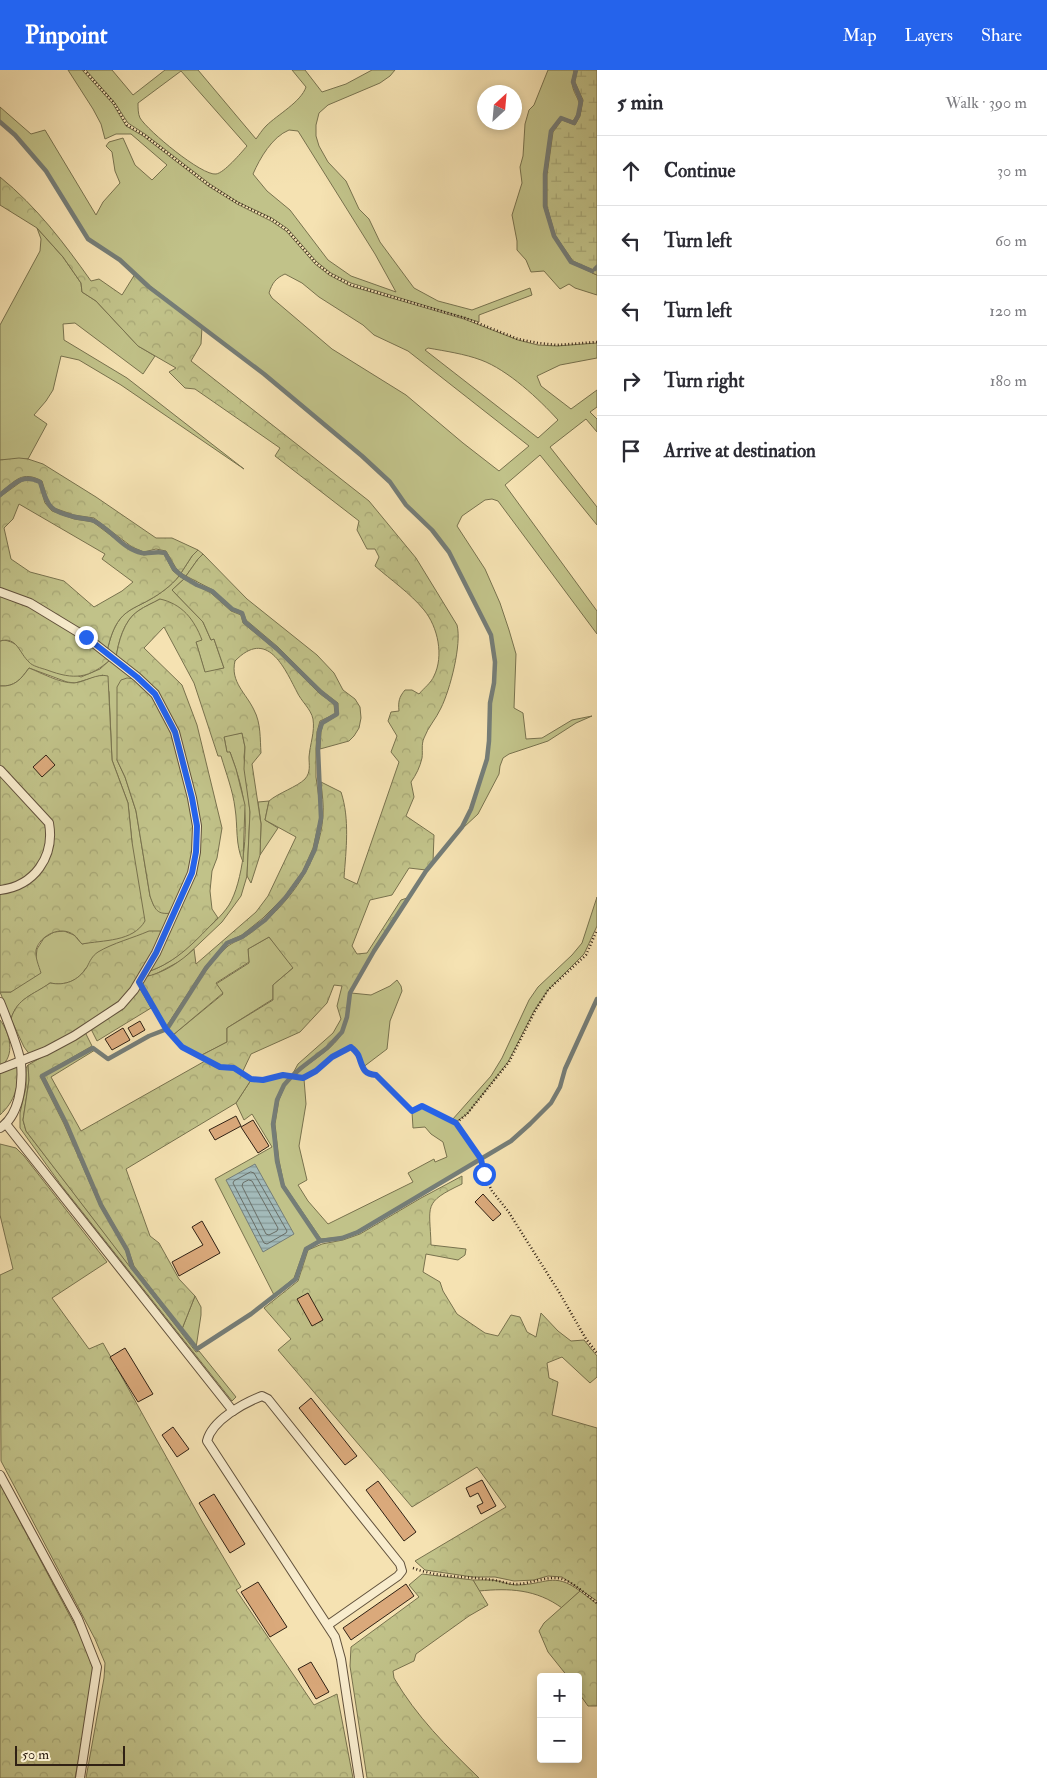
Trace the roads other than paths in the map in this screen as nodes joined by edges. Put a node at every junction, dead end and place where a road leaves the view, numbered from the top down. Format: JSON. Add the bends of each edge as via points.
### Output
{"nodes":[{"id":1,"x":0,"y":592,"type":"edge"},
{"id":2,"x":0,"y":770,"type":"edge"},
{"id":3,"x":0,"y":890,"type":"edge"},
{"id":4,"x":0,"y":1002,"type":"edge"},
{"id":5,"x":21,"y":1062,"type":"junction"},
{"id":6,"x":0,"y":1069,"type":"edge"},
{"id":7,"x":3,"y":1126,"type":"edge"},
{"id":8,"x":233,"y":1411,"type":"junction"},
{"id":9,"x":0,"y":1475,"type":"edge"},
{"id":10,"x":328,"y":1625,"type":"junction"},
{"id":11,"x":80,"y":1778,"type":"edge"},
{"id":12,"x":359,"y":1778,"type":"edge"}],
"edges":[{"from":1,"to":5,"type":"lane","via":[[30,603],[86,637],[155,694],[175,732],[197,826],[192,873],[156,953],[139,982],[121,1006],[74,1036]]},
{"from":2,"to":3,"type":"lane","via":[[49,823],[51,834],[42,864],[33,877],[10,889]]},
{"from":4,"to":5,"type":"lane"},
{"from":5,"to":6,"type":"lane"},
{"from":5,"to":7,"type":"lane","via":[[22,1083],[18,1101]]},
{"from":7,"to":8,"type":"lane"},
{"from":8,"to":10,"type":"lane","via":[[215,1426],[207,1441]]},
{"from":8,"to":10,"type":"lane","via":[[262,1396],[268,1399],[400,1564],[402,1572],[398,1576]]},
{"from":9,"to":11,"type":"lane","via":[[78,1619],[98,1666]]},
{"from":10,"to":12,"type":"lane","via":[[341,1659]]}]}
